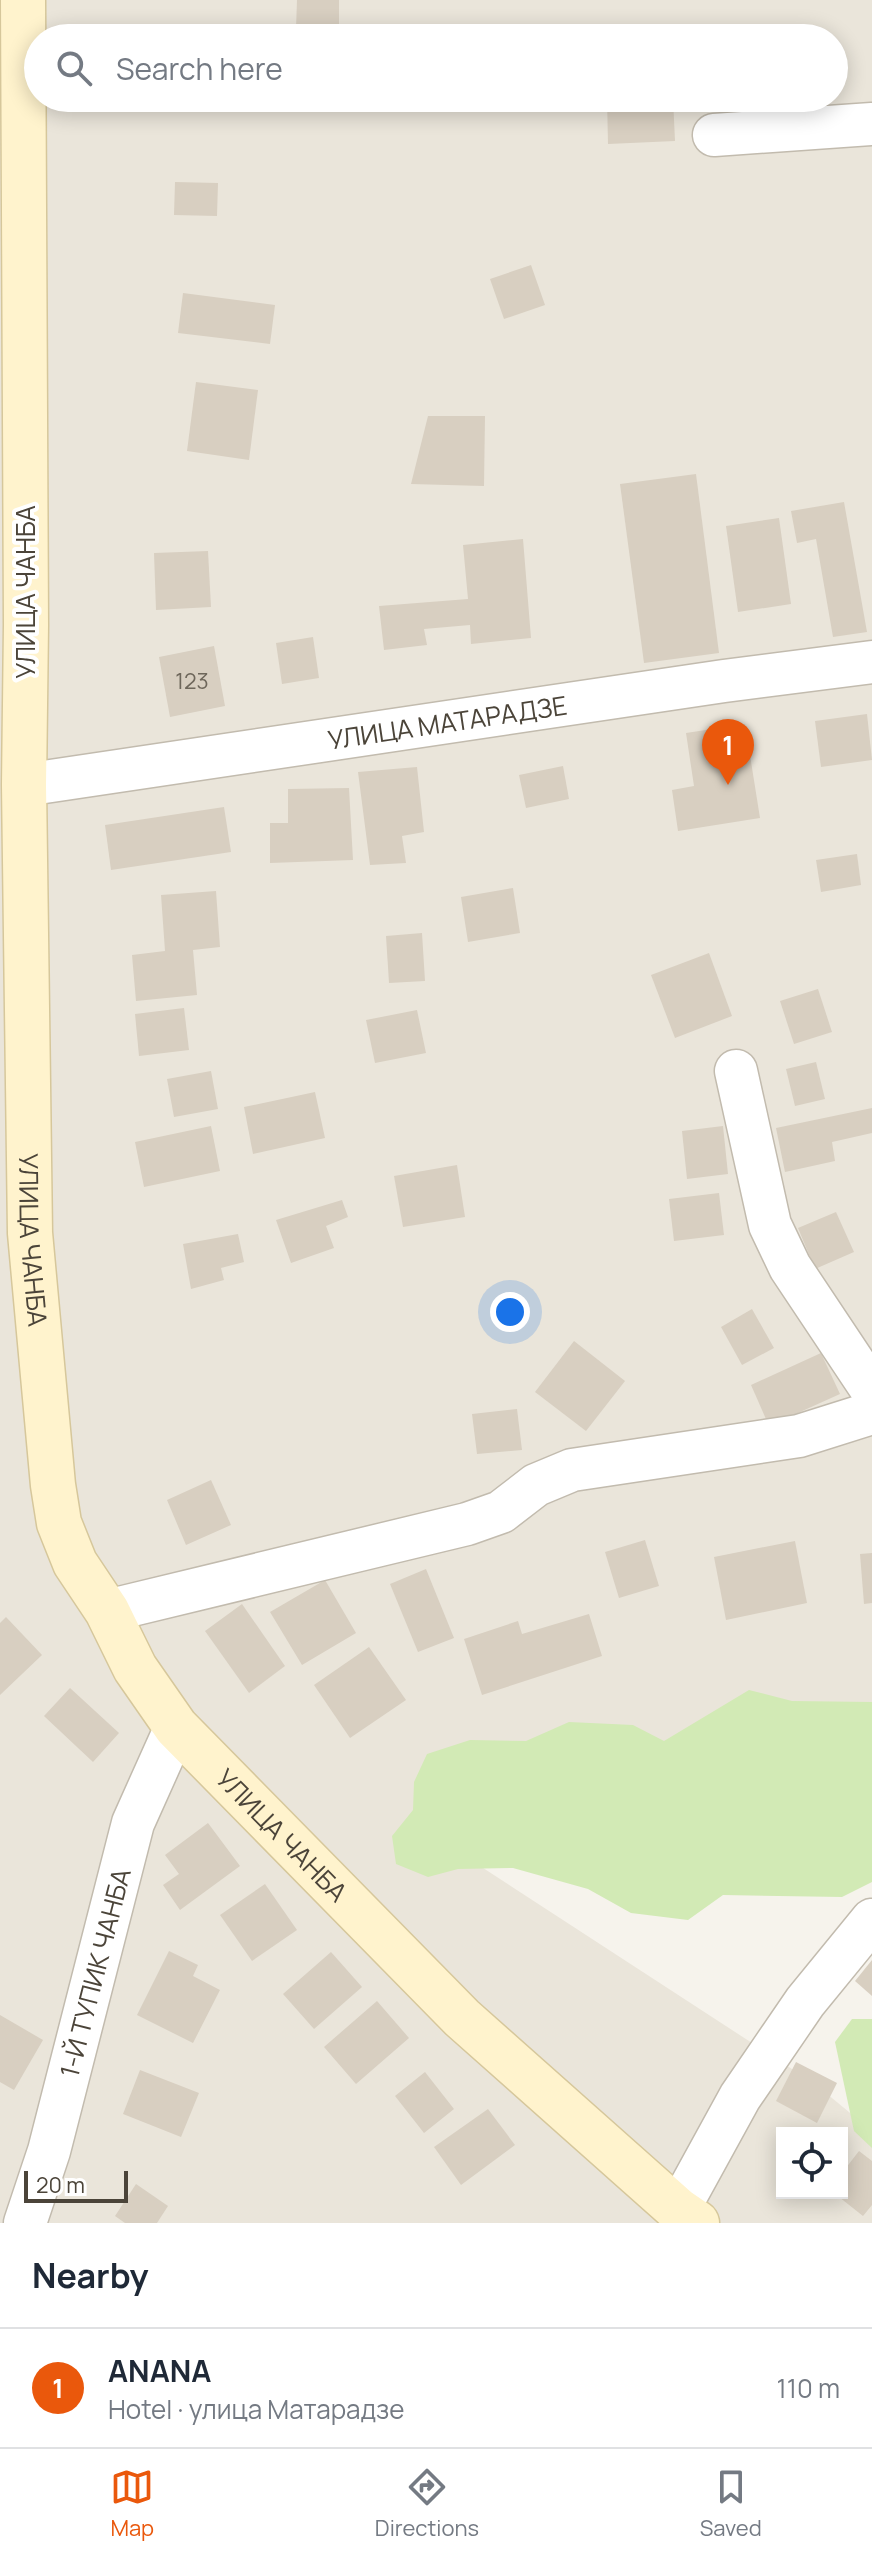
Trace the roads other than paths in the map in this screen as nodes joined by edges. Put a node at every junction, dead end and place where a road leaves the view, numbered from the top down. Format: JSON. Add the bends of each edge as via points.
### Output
{"nodes":[{"id":1,"x":23,"y":0,"type":"edge"},
{"id":2,"x":872,"y":124,"type":"edge"},
{"id":3,"x":714,"y":135,"type":"dead end"},
{"id":4,"x":13,"y":624,"type":"edge"},
{"id":5,"x":872,"y":662,"type":"edge"},
{"id":6,"x":24,"y":785,"type":"junction"},
{"id":7,"x":736,"y":1071,"type":"dead end"},
{"id":8,"x":872,"y":1390,"type":"edge"},
{"id":9,"x":872,"y":1413,"type":"edge"},
{"id":10,"x":107,"y":1611,"type":"junction"},
{"id":11,"x":176,"y":1727,"type":"junction"},
{"id":12,"x":872,"y":1920,"type":"edge"},
{"id":13,"x":688,"y":2217,"type":"edge"},
{"id":14,"x":25,"y":2223,"type":"edge"}],
"edges":[{"from":1,"to":4,"type":"street","name":"УЛИЦА ЧАНБА"},
{"from":2,"to":3,"type":"street"},
{"from":4,"to":6,"type":"street","name":"УЛИЦА ЧАНБА"},
{"from":5,"to":6,"type":"street","name":"УЛИЦА МАТАРАДЗЕ"},
{"from":6,"to":10,"type":"street","name":"УЛИЦА ЧАНБА","via":[[30,1233],[53,1485],[59,1523],[75,1563]]},
{"from":7,"to":8,"type":"street","via":[[770,1225],[790,1267]]},
{"from":9,"to":10,"type":"street","via":[[799,1436],[572,1470],[536,1485],[501,1512],[467,1524]]},
{"from":10,"to":11,"type":"street","name":"УЛИЦА ЧАНБА","via":[[135,1668]]},
{"from":11,"to":13,"type":"street","name":"УЛИЦА ЧАНБА","via":[[462,2018]]},
{"from":11,"to":14,"type":"street","name":"1-Й ТУПИК ЧАНБА","via":[[133,1823],[49,2151]]},
{"from":12,"to":13,"type":"street","via":[[805,2002],[748,2085]]}]}
